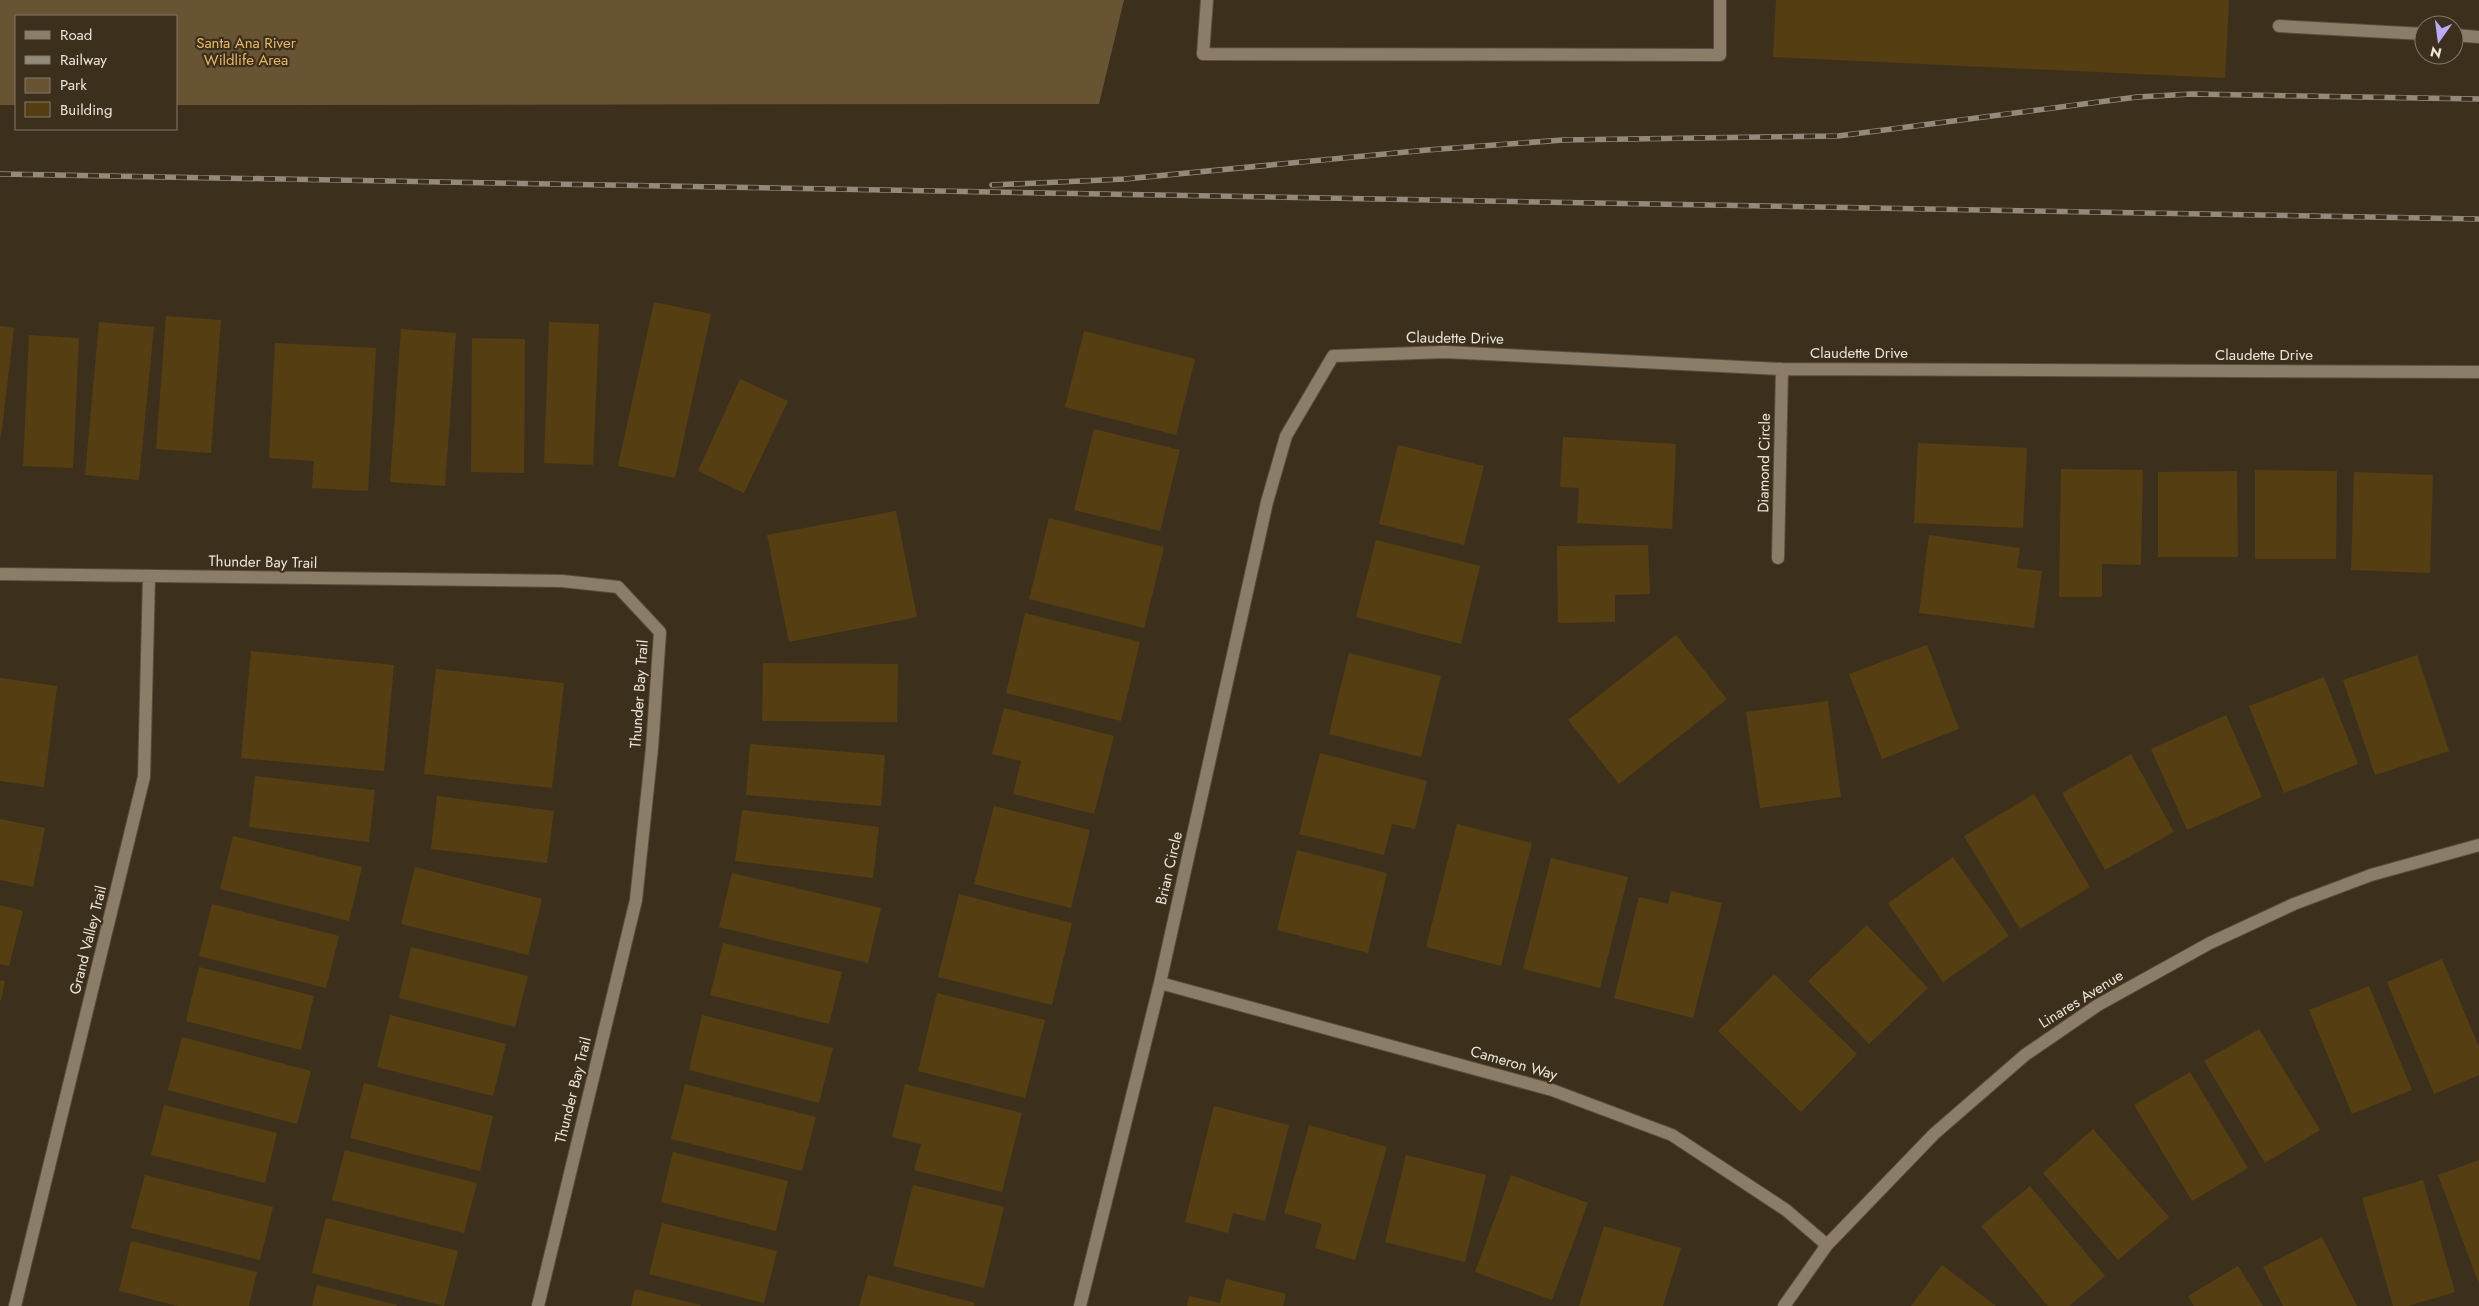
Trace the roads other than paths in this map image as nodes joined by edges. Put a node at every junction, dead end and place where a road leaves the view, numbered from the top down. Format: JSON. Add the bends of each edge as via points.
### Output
{"nodes":[{"id":1,"x":1207,"y":0,"type":"edge"},
{"id":2,"x":1720,"y":0,"type":"edge"},
{"id":3,"x":2279,"y":26,"type":"dead end"},
{"id":4,"x":2414,"y":33,"type":"edge"},
{"id":5,"x":2464,"y":36,"type":"edge"},
{"id":6,"x":2479,"y":37,"type":"edge"},
{"id":7,"x":1782,"y":369,"type":"junction"},
{"id":8,"x":2479,"y":372,"type":"edge"},
{"id":9,"x":1286,"y":436,"type":"joint"},
{"id":10,"x":1778,"y":558,"type":"dead end"},
{"id":11,"x":0,"y":574,"type":"edge"},
{"id":12,"x":149,"y":577,"type":"junction"},
{"id":13,"x":2479,"y":845,"type":"edge"},
{"id":14,"x":1160,"y":983,"type":"junction"},
{"id":15,"x":1827,"y":1245,"type":"junction"},
{"id":16,"x":15,"y":1306,"type":"edge"},
{"id":17,"x":538,"y":1306,"type":"edge"},
{"id":18,"x":1080,"y":1306,"type":"edge"},
{"id":19,"x":1784,"y":1306,"type":"edge"}],
"edges":[{"from":1,"to":2,"type":"street","via":[[1202,54],[1720,55]]},
{"from":3,"to":4,"type":"street"},
{"from":5,"to":6,"type":"street"},
{"from":7,"to":8,"type":"street","name":"Claudette Drive"},
{"from":7,"to":9,"type":"street","name":"Claudette Drive","via":[[1445,352],[1333,356]]},
{"from":7,"to":10,"type":"street","name":"Diamond Circle"},
{"from":9,"to":14,"type":"street","name":"Brian Circle","via":[[1265,512]]},
{"from":11,"to":12,"type":"street","name":"Thunder Bay Trail"},
{"from":12,"to":16,"type":"street","name":"Grand Valley Trail","via":[[144,777]]},
{"from":12,"to":17,"type":"street","name":"Thunder Bay Trail","via":[[562,581],[618,587],[660,632],[636,900]]},
{"from":13,"to":15,"type":"street","name":"Linares Avenue","via":[[2371,875],[2294,904],[2210,943],[2098,1005],[2025,1055],[1934,1134]]},
{"from":14,"to":15,"type":"street","name":"Cameron Way","via":[[1552,1090],[1672,1135],[1786,1210]]},
{"from":14,"to":18,"type":"street","name":"Brian Circle"},
{"from":15,"to":19,"type":"street","name":"Linares Avenue"}]}
